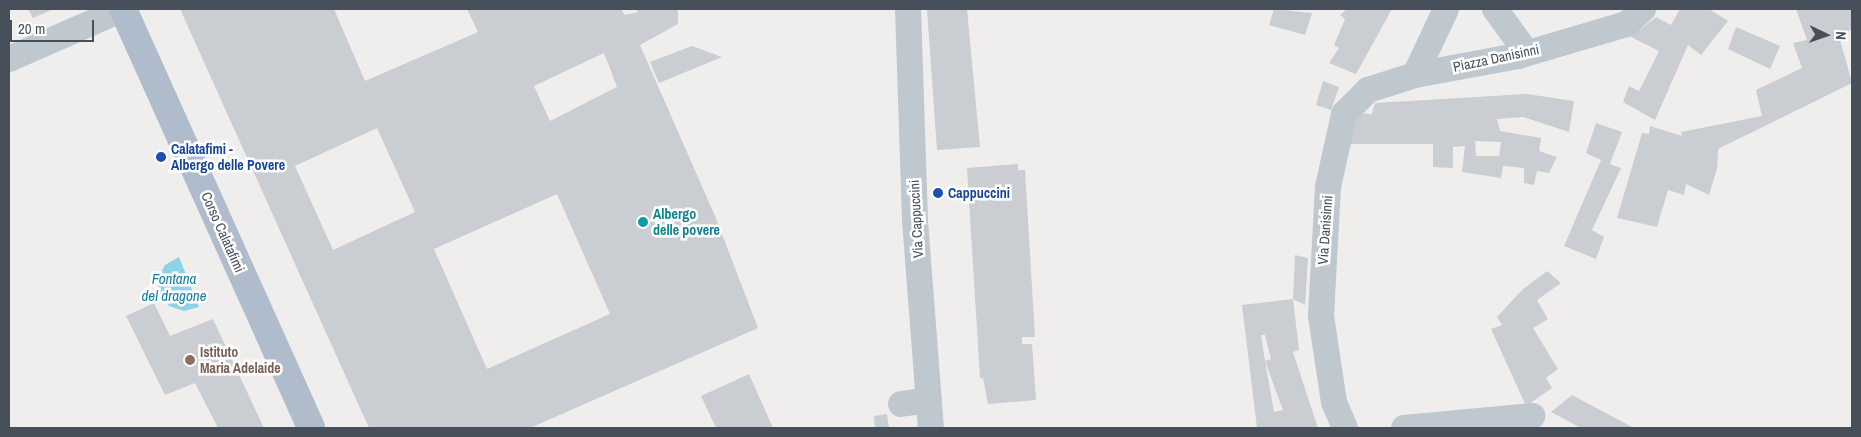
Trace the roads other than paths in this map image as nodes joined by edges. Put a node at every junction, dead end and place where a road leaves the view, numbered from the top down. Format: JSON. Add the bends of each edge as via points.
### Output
{"nodes":[{"id":1,"x":123,"y":9,"type":"edge"},
{"id":2,"x":908,"y":9,"type":"edge"},
{"id":3,"x":1446,"y":9,"type":"edge"},
{"id":4,"x":1495,"y":9,"type":"edge"},
{"id":5,"x":1643,"y":9,"type":"edge"},
{"id":6,"x":1527,"y":53,"type":"junction"},
{"id":7,"x":9,"y":60,"type":"edge"},
{"id":8,"x":1415,"y":75,"type":"junction"},
{"id":9,"x":929,"y":400,"type":"junction"},
{"id":10,"x":901,"y":404,"type":"dead end"},
{"id":11,"x":1532,"y":416,"type":"dead end"},
{"id":12,"x":311,"y":428,"type":"edge"},
{"id":13,"x":931,"y":428,"type":"edge"},
{"id":14,"x":1345,"y":428,"type":"edge"},
{"id":15,"x":1404,"y":428,"type":"edge"}],
"edges":[{"from":1,"to":7,"type":"street"},
{"from":1,"to":12,"type":"main road","name":"Corso Calatafimi"},
{"from":2,"to":9,"type":"street","name":"Via Cappuccini","via":[[915,221]]},
{"from":3,"to":8,"type":"street"},
{"from":4,"to":6,"type":"street"},
{"from":5,"to":6,"type":"street","name":"Piazza Danisinni","via":[[1627,24]]},
{"from":6,"to":8,"type":"street","name":"Piazza Danisinni"},
{"from":8,"to":14,"type":"street","name":"Via Danisinni","via":[[1368,90],[1344,114],[1328,187],[1321,316],[1334,402]]},
{"from":9,"to":10,"type":"street"},
{"from":9,"to":13,"type":"street","name":"Via Cappuccini"},
{"from":11,"to":15,"type":"street"}]}
